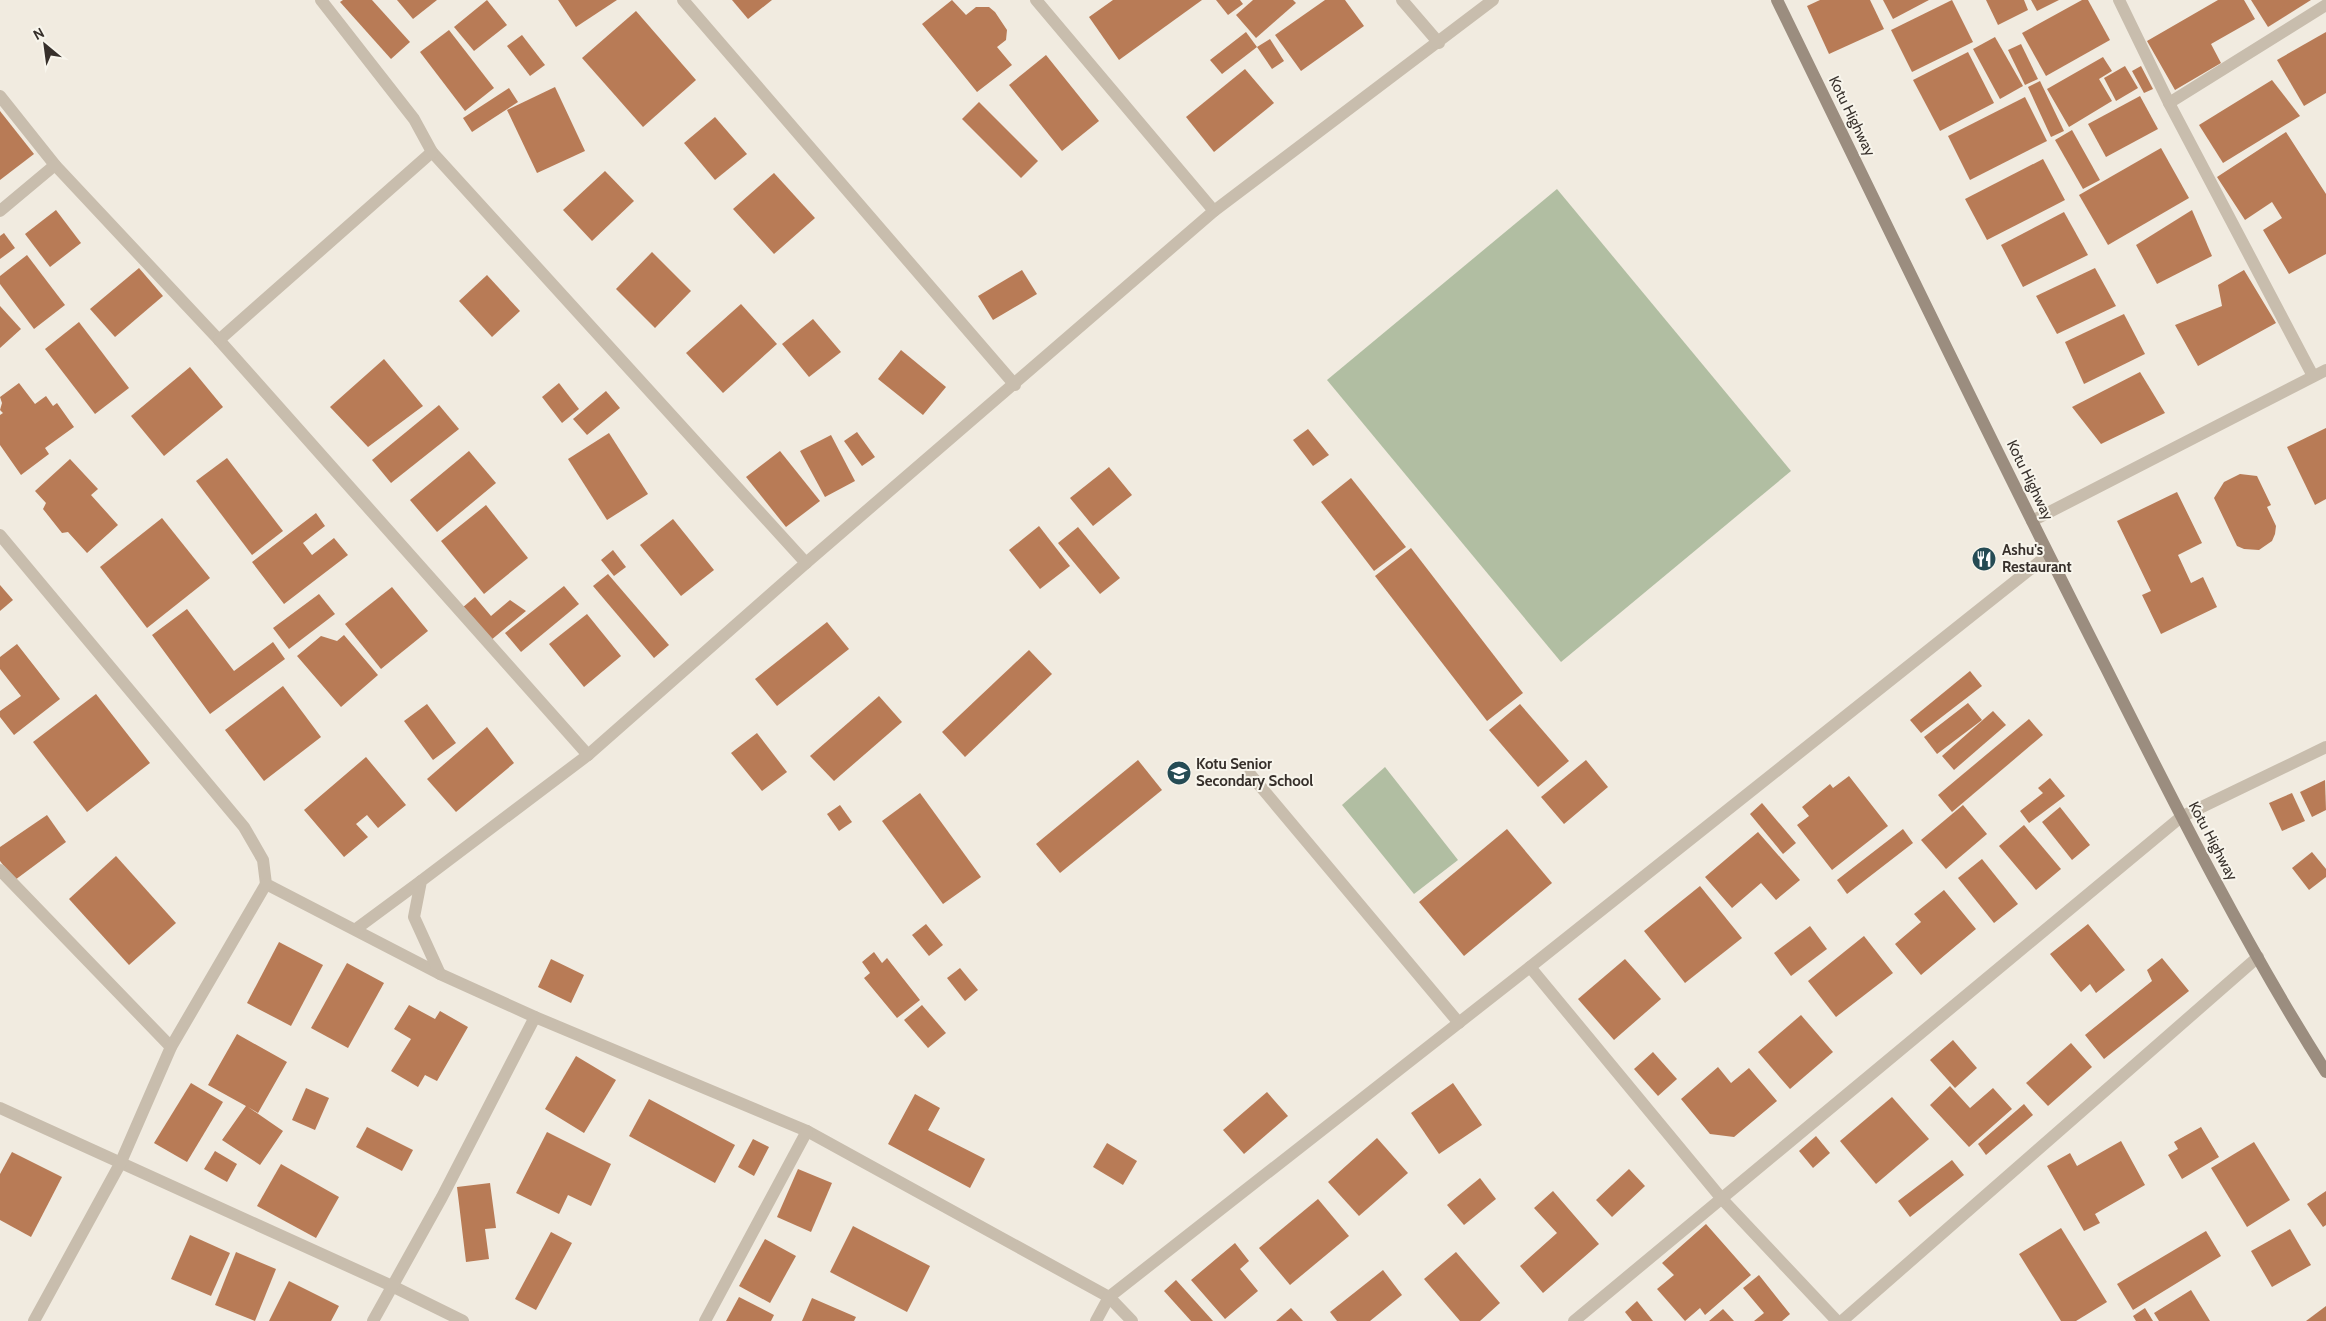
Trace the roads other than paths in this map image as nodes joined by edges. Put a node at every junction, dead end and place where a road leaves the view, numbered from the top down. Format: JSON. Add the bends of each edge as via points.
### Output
{"nodes":[{"id":1,"x":321,"y":0,"type":"edge"},
{"id":2,"x":683,"y":0,"type":"edge"},
{"id":3,"x":1036,"y":0,"type":"edge"},
{"id":4,"x":1402,"y":0,"type":"edge"},
{"id":5,"x":1493,"y":0,"type":"edge"},
{"id":6,"x":1777,"y":0,"type":"edge"},
{"id":7,"x":2119,"y":0,"type":"edge"},
{"id":8,"x":2326,"y":5,"type":"edge"},
{"id":9,"x":1439,"y":43,"type":"junction"},
{"id":10,"x":0,"y":96,"type":"edge"},
{"id":11,"x":2169,"y":102,"type":"junction"},
{"id":12,"x":432,"y":152,"type":"junction"},
{"id":13,"x":55,"y":165,"type":"junction"},
{"id":14,"x":0,"y":211,"type":"edge"},
{"id":15,"x":1214,"y":211,"type":"junction"},
{"id":16,"x":219,"y":340,"type":"junction"},
{"id":17,"x":2326,"y":370,"type":"edge"},
{"id":18,"x":2313,"y":376,"type":"junction"},
{"id":19,"x":1015,"y":385,"type":"junction"},
{"id":20,"x":2032,"y":521,"type":"junction"},
{"id":21,"x":0,"y":535,"type":"edge"},
{"id":22,"x":2048,"y":554,"type":"junction"},
{"id":23,"x":806,"y":563,"type":"junction"},
{"id":24,"x":2326,"y":747,"type":"edge"},
{"id":25,"x":588,"y":755,"type":"junction"},
{"id":26,"x":1250,"y":774,"type":"dead end"},
{"id":27,"x":2181,"y":817,"type":"junction"},
{"id":28,"x":0,"y":870,"type":"edge"},
{"id":29,"x":421,"y":881,"type":"junction"},
{"id":30,"x":266,"y":884,"type":"junction"},
{"id":31,"x":356,"y":929,"type":"junction"},
{"id":32,"x":2258,"y":957,"type":"junction"},
{"id":33,"x":1530,"y":967,"type":"junction"},
{"id":34,"x":440,"y":974,"type":"junction"},
{"id":35,"x":535,"y":1017,"type":"junction"},
{"id":36,"x":1459,"y":1022,"type":"junction"},
{"id":37,"x":171,"y":1047,"type":"junction"},
{"id":38,"x":2326,"y":1072,"type":"edge"},
{"id":39,"x":0,"y":1108,"type":"edge"},
{"id":40,"x":807,"y":1131,"type":"junction"},
{"id":41,"x":120,"y":1164,"type":"junction"},
{"id":42,"x":1722,"y":1198,"type":"junction"},
{"id":43,"x":392,"y":1286,"type":"junction"},
{"id":44,"x":1109,"y":1296,"type":"junction"},
{"id":45,"x":34,"y":1321,"type":"edge"},
{"id":46,"x":373,"y":1321,"type":"edge"},
{"id":47,"x":463,"y":1321,"type":"edge"},
{"id":48,"x":705,"y":1321,"type":"edge"},
{"id":49,"x":1096,"y":1321,"type":"edge"},
{"id":50,"x":1132,"y":1321,"type":"edge"},
{"id":51,"x":1574,"y":1321,"type":"edge"},
{"id":52,"x":1837,"y":1321,"type":"edge"},
{"id":53,"x":1842,"y":1321,"type":"edge"}],
"edges":[{"from":1,"to":12,"type":"street","via":[[414,119]]},
{"from":2,"to":19,"type":"street"},
{"from":3,"to":15,"type":"street"},
{"from":4,"to":9,"type":"street"},
{"from":5,"to":9,"type":"street"},
{"from":6,"to":20,"type":"street","name":"Kotu Highway"},
{"from":7,"to":11,"type":"street"},
{"from":8,"to":11,"type":"street"},
{"from":9,"to":15,"type":"street"},
{"from":10,"to":13,"type":"street"},
{"from":11,"to":18,"type":"street"},
{"from":12,"to":16,"type":"street"},
{"from":12,"to":23,"type":"street"},
{"from":13,"to":14,"type":"street"},
{"from":13,"to":16,"type":"street"},
{"from":15,"to":19,"type":"street"},
{"from":16,"to":25,"type":"street"},
{"from":17,"to":18,"type":"street"},
{"from":18,"to":20,"type":"street"},
{"from":19,"to":23,"type":"street"},
{"from":20,"to":22,"type":"street","name":"Kotu Highway"},
{"from":21,"to":30,"type":"street","via":[[244,826],[263,860]]},
{"from":22,"to":27,"type":"street","name":"Kotu Highway"},
{"from":22,"to":33,"type":"street"},
{"from":23,"to":25,"type":"street"},
{"from":24,"to":27,"type":"street"},
{"from":25,"to":29,"type":"street"},
{"from":26,"to":36,"type":"street"},
{"from":27,"to":32,"type":"street","name":"Kotu Highway"},
{"from":27,"to":42,"type":"street"},
{"from":28,"to":37,"type":"street"},
{"from":29,"to":31,"type":"street"},
{"from":29,"to":34,"type":"street","via":[[414,917]]},
{"from":30,"to":31,"type":"street"},
{"from":30,"to":37,"type":"street"},
{"from":31,"to":34,"type":"street"},
{"from":32,"to":38,"type":"street","name":"Kotu Highway"},
{"from":32,"to":53,"type":"street"},
{"from":33,"to":36,"type":"street"},
{"from":33,"to":42,"type":"street"},
{"from":34,"to":35,"type":"street"},
{"from":35,"to":40,"type":"street"},
{"from":35,"to":43,"type":"street"},
{"from":36,"to":44,"type":"street"},
{"from":37,"to":41,"type":"street"},
{"from":39,"to":41,"type":"street"},
{"from":40,"to":44,"type":"street"},
{"from":40,"to":48,"type":"street"},
{"from":41,"to":43,"type":"street"},
{"from":41,"to":45,"type":"street"},
{"from":42,"to":51,"type":"street"},
{"from":42,"to":52,"type":"street"},
{"from":43,"to":46,"type":"street"},
{"from":43,"to":47,"type":"street"},
{"from":44,"to":49,"type":"street"},
{"from":44,"to":50,"type":"street"}]}
